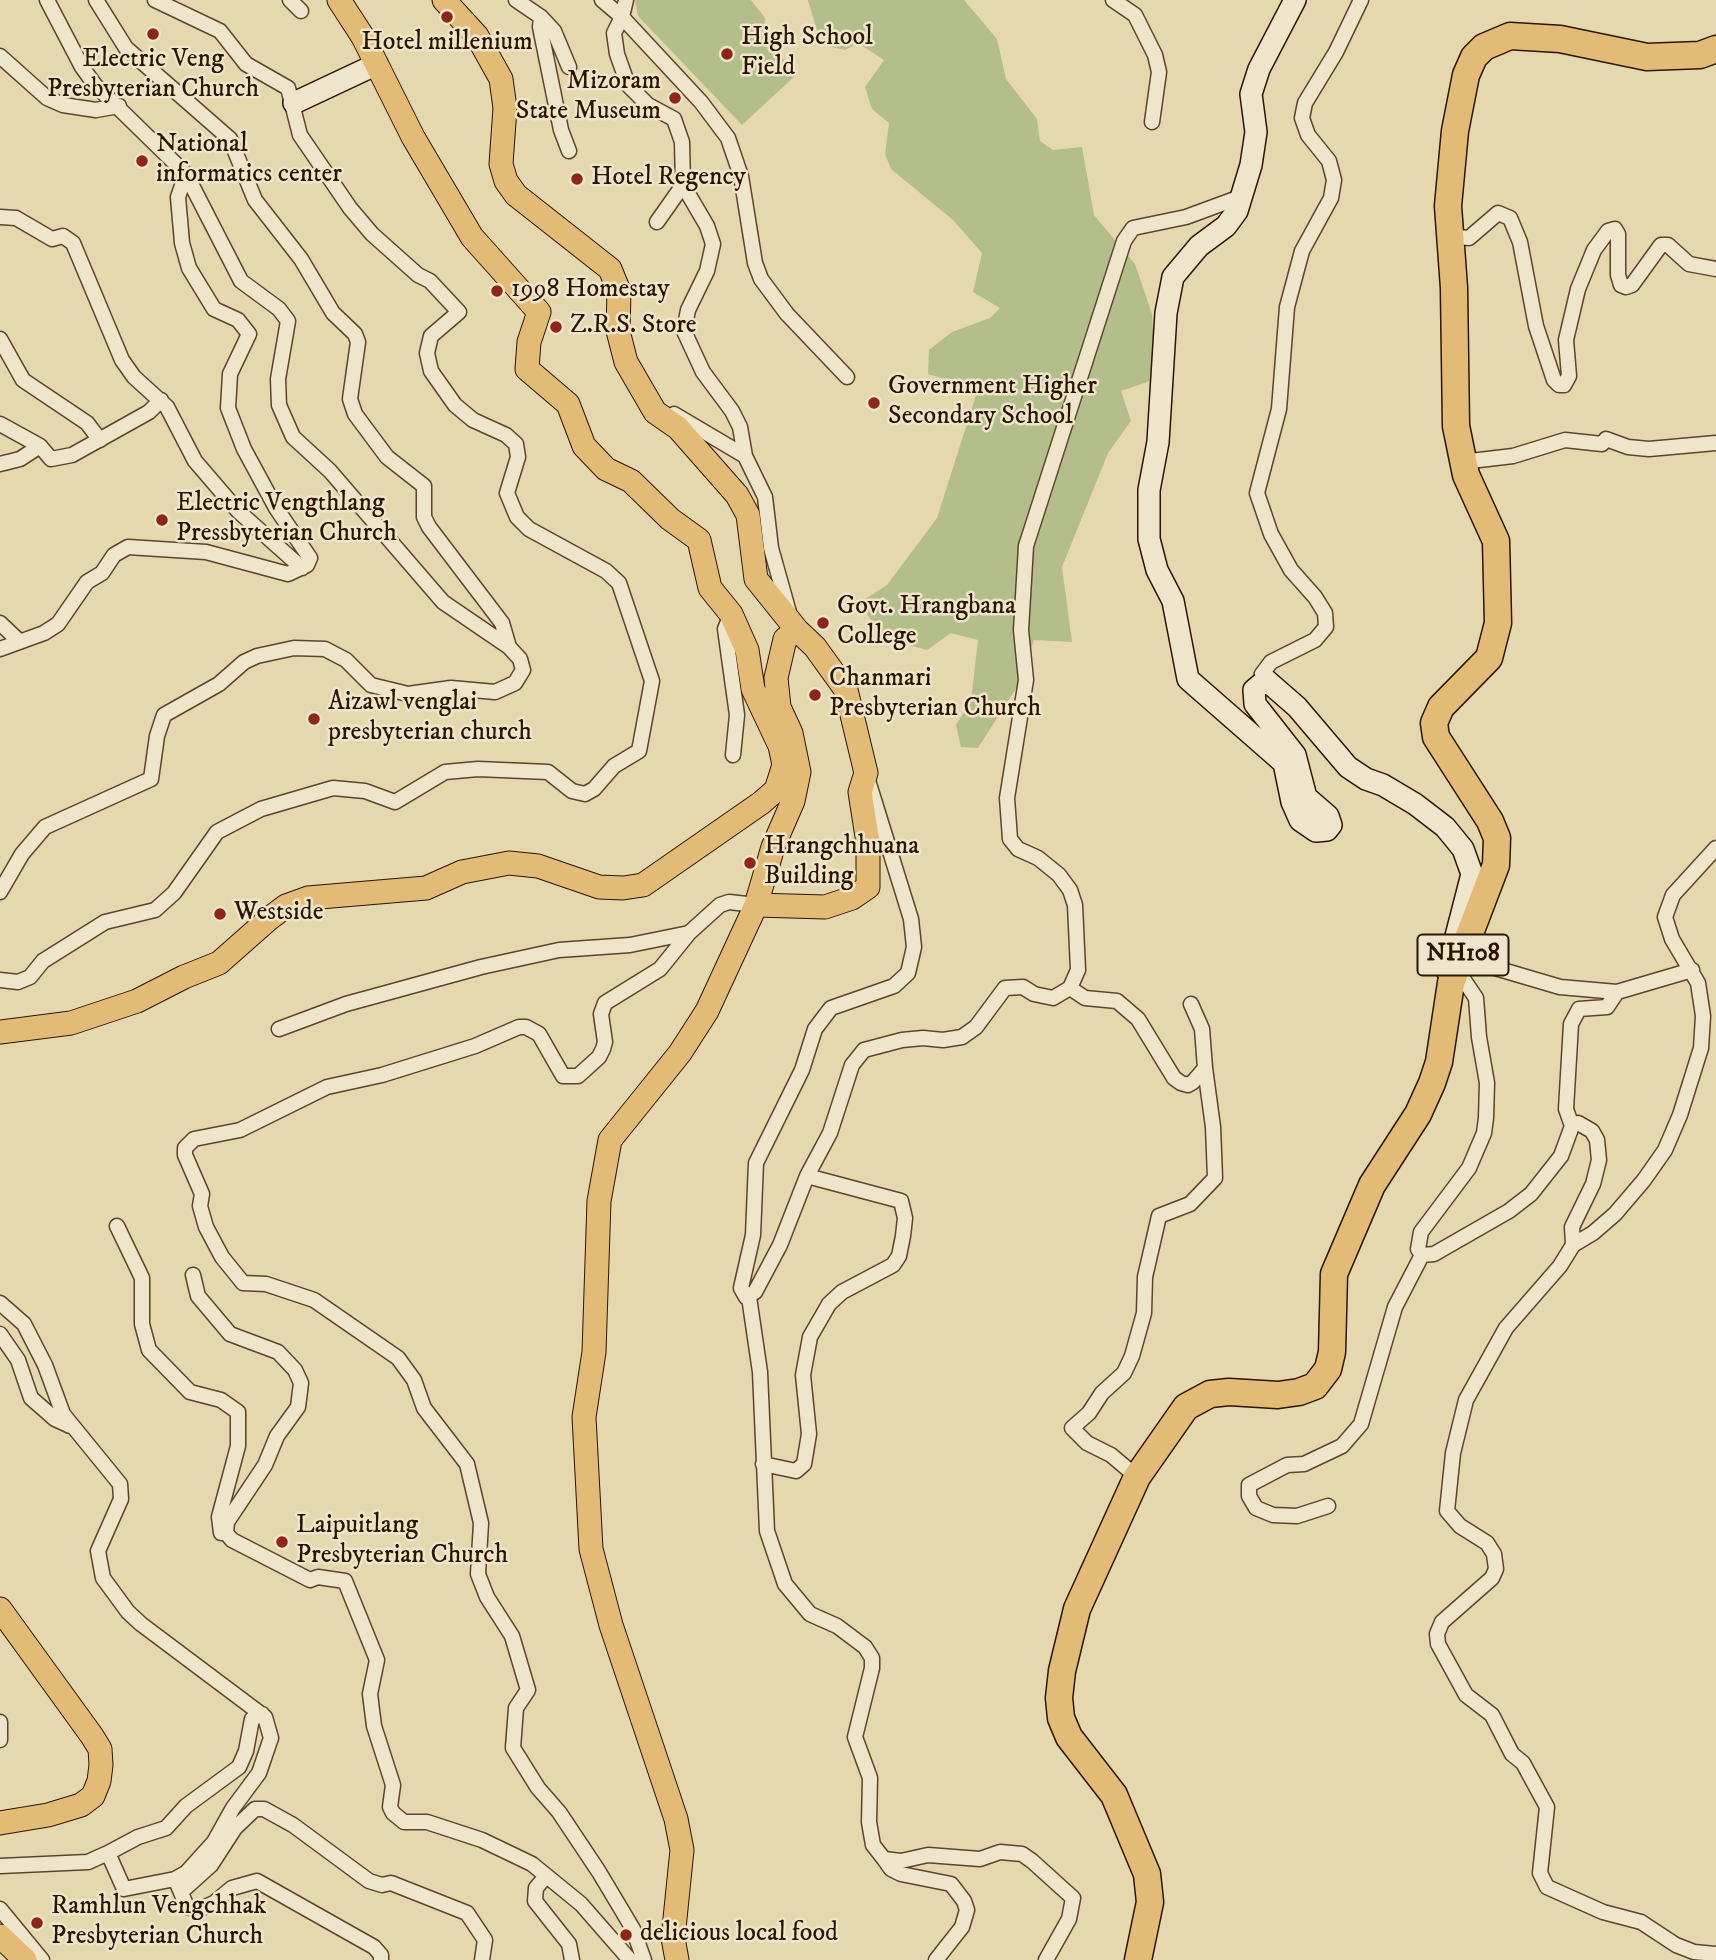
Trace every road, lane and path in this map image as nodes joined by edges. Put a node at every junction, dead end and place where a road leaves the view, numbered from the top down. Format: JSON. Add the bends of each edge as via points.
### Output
{"nodes":[{"id":1,"x":47,"y":0,"type":"edge"},
{"id":2,"x":96,"y":0,"type":"edge"},
{"id":3,"x":155,"y":0,"type":"edge"},
{"id":4,"x":339,"y":0,"type":"edge"},
{"id":5,"x":444,"y":0,"type":"edge"},
{"id":6,"x":516,"y":0,"type":"edge"},
{"id":7,"x":602,"y":0,"type":"edge"},
{"id":8,"x":626,"y":0,"type":"edge"},
{"id":9,"x":1113,"y":0,"type":"edge"},
{"id":10,"x":1295,"y":0,"type":"edge"},
{"id":11,"x":1361,"y":0,"type":"edge"},
{"id":12,"x":541,"y":17,"type":"junction"},
{"id":13,"x":622,"y":17,"type":"junction"},
{"id":14,"x":1716,"y":49,"type":"edge"},
{"id":15,"x":0,"y":56,"type":"edge"},
{"id":16,"x":376,"y":64,"type":"junction"},
{"id":17,"x":569,"y":67,"type":"dead end"},
{"id":18,"x":294,"y":103,"type":"junction"},
{"id":19,"x":119,"y":106,"type":"junction"},
{"id":20,"x":1152,"y":122,"type":"dead end"},
{"id":21,"x":569,"y":151,"type":"dead end"},
{"id":22,"x":186,"y":174,"type":"junction"},
{"id":23,"x":683,"y":185,"type":"junction"},
{"id":24,"x":1243,"y":196,"type":"junction"},
{"id":25,"x":0,"y":217,"type":"edge"},
{"id":26,"x":657,"y":222,"type":"dead end"},
{"id":27,"x":1449,"y":228,"type":"junction"},
{"id":28,"x":1716,"y":269,"type":"edge"},
{"id":29,"x":0,"y":339,"type":"edge"},
{"id":30,"x":847,"y":377,"type":"dead end"},
{"id":31,"x":160,"y":400,"type":"junction"},
{"id":32,"x":661,"y":416,"type":"junction"},
{"id":33,"x":0,"y":424,"type":"edge"},
{"id":34,"x":100,"y":440,"type":"junction"},
{"id":35,"x":1716,"y":443,"type":"edge"},
{"id":36,"x":40,"y":446,"type":"junction"},
{"id":37,"x":745,"y":456,"type":"junction"},
{"id":38,"x":1462,"y":462,"type":"junction"},
{"id":39,"x":0,"y":464,"type":"edge"},
{"id":40,"x":302,"y":568,"type":"junction"},
{"id":41,"x":731,"y":614,"type":"junction"},
{"id":42,"x":0,"y":623,"type":"edge"},
{"id":43,"x":794,"y":627,"type":"junction"},
{"id":44,"x":20,"y":642,"type":"junction"},
{"id":45,"x":509,"y":647,"type":"junction"},
{"id":46,"x":0,"y":649,"type":"edge"},
{"id":47,"x":1266,"y":680,"type":"junction"},
{"id":48,"x":733,"y":755,"type":"dead end"},
{"id":49,"x":866,"y":773,"type":"junction"},
{"id":50,"x":1716,"y":848,"type":"edge"},
{"id":51,"x":0,"y":892,"type":"edge"},
{"id":52,"x":756,"y":905,"type":"junction"},
{"id":53,"x":689,"y":933,"type":"junction"},
{"id":54,"x":1692,"y":970,"type":"junction"},
{"id":55,"x":1455,"y":973,"type":"junction"},
{"id":56,"x":0,"y":980,"type":"edge"},
{"id":57,"x":1070,"y":988,"type":"junction"},
{"id":58,"x":1617,"y":992,"type":"junction"},
{"id":59,"x":1191,"y":1004,"type":"dead end"},
{"id":60,"x":279,"y":1029,"type":"dead end"},
{"id":61,"x":1710,"y":1030,"type":"edge"},
{"id":62,"x":0,"y":1032,"type":"edge"},
{"id":63,"x":1205,"y":1068,"type":"junction"},
{"id":64,"x":1572,"y":1126,"type":"junction"},
{"id":65,"x":807,"y":1176,"type":"junction"},
{"id":66,"x":117,"y":1226,"type":"dead end"},
{"id":67,"x":1573,"y":1245,"type":"junction"},
{"id":68,"x":1422,"y":1255,"type":"junction"},
{"id":69,"x":193,"y":1275,"type":"dead end"},
{"id":70,"x":749,"y":1297,"type":"junction"},
{"id":71,"x":0,"y":1303,"type":"edge"},
{"id":72,"x":0,"y":1334,"type":"edge"},
{"id":73,"x":76,"y":1429,"type":"junction"},
{"id":74,"x":763,"y":1464,"type":"junction"},
{"id":75,"x":1137,"y":1477,"type":"junction"},
{"id":76,"x":1328,"y":1506,"type":"dead end"},
{"id":77,"x":226,"y":1533,"type":"junction"},
{"id":78,"x":0,"y":1609,"type":"edge"},
{"id":79,"x":262,"y":1714,"type":"junction"},
{"id":80,"x":0,"y":1722,"type":"edge"},
{"id":81,"x":0,"y":1740,"type":"edge"},
{"id":82,"x":0,"y":1823,"type":"edge"},
{"id":83,"x":108,"y":1853,"type":"junction"},
{"id":84,"x":884,"y":1859,"type":"junction"},
{"id":85,"x":0,"y":1866,"type":"edge"},
{"id":86,"x":547,"y":1876,"type":"junction"},
{"id":87,"x":178,"y":1885,"type":"junction"},
{"id":88,"x":0,"y":1909,"type":"edge"},
{"id":89,"x":0,"y":1936,"type":"edge"},
{"id":90,"x":1716,"y":1954,"type":"edge"},
{"id":91,"x":25,"y":1960,"type":"edge"},
{"id":92,"x":42,"y":1960,"type":"edge"},
{"id":93,"x":381,"y":1960,"type":"edge"},
{"id":94,"x":482,"y":1960,"type":"edge"},
{"id":95,"x":572,"y":1960,"type":"edge"},
{"id":96,"x":631,"y":1960,"type":"edge"},
{"id":97,"x":644,"y":1960,"type":"edge"},
{"id":98,"x":677,"y":1960,"type":"edge"},
{"id":99,"x":936,"y":1960,"type":"edge"},
{"id":100,"x":1046,"y":1960,"type":"edge"},
{"id":101,"x":1138,"y":1960,"type":"edge"}],
"edges":[{"from":1,"to":19,"type":"street","via":[[82,67]]},
{"from":2,"to":45,"type":"street","via":[[126,48],[230,139],[255,201],[301,259],[333,313],[355,334],[358,342],[350,399],[355,414],[387,457],[424,486],[424,517],[429,527],[502,623]]},
{"from":3,"to":18,"type":"street","via":[[225,34],[246,64],[288,88]]},
{"from":4,"to":16,"type":"main road"},
{"from":5,"to":32,"type":"main road","via":[[477,36],[501,79],[505,108],[501,164],[506,181],[516,195],[610,269],[619,291],[618,331],[626,362]]},
{"from":6,"to":12,"type":"street"},
{"from":7,"to":13,"type":"street"},
{"from":8,"to":13,"type":"street"},
{"from":9,"to":20,"type":"street","via":[[1135,15],[1156,55],[1160,72]]},
{"from":10,"to":24,"type":"street","via":[[1251,94],[1256,132]]},
{"from":11,"to":47,"type":"street","via":[[1305,103],[1302,118],[1308,135],[1329,161],[1334,180],[1331,198],[1302,251],[1287,307],[1279,409],[1256,493],[1271,534],[1291,570],[1325,613],[1326,627],[1315,640],[1271,662],[1262,674]]},
{"from":12,"to":17,"type":"street","via":[[554,32]]},
{"from":12,"to":21,"type":"street","via":[[561,130]]},
{"from":13,"to":23,"type":"street","via":[[614,33],[622,73],[648,105],[674,119],[682,142]]},
{"from":13,"to":30,"type":"street","via":[[722,129],[741,176],[761,279],[787,314]]},
{"from":14,"to":27,"type":"highway","number":"NH108","via":[[1700,55],[1647,57],[1528,35],[1510,36],[1484,47],[1466,75],[1460,103],[1450,175]]},
{"from":15,"to":19,"type":"street","via":[[47,99],[96,110]]},
{"from":16,"to":18,"type":"street"},
{"from":16,"to":41,"type":"main road","via":[[472,237],[539,312],[528,342],[527,369],[568,404],[584,446],[606,469],[631,481],[699,540],[710,587]]},
{"from":18,"to":56,"type":"street","via":[[300,135],[349,208],[459,312],[430,337],[431,371],[454,405],[516,444],[518,457],[507,493],[517,517],[529,530],[606,571],[619,583],[631,626],[651,670],[639,751],[614,766],[585,794],[572,791],[548,772],[478,769],[445,772],[395,802],[365,791],[333,789],[261,809],[217,832],[174,893],[155,910],[105,922],[43,961],[30,976],[18,982]]},
{"from":19,"to":22,"type":"street"},
{"from":22,"to":40,"type":"street","via":[[178,197],[182,243],[190,268],[214,309],[238,320],[250,334],[230,374],[228,408],[276,508],[292,536],[306,549],[310,558]]},
{"from":22,"to":45,"type":"street","via":[[241,281],[288,321],[278,379],[279,405],[293,437],[330,471],[443,602]]},
{"from":23,"to":26,"type":"street"},
{"from":23,"to":37,"type":"street","via":[[713,244],[684,331],[703,372],[740,427]]},
{"from":24,"to":47,"type":"street","via":[[1226,226],[1199,246],[1173,277],[1166,313],[1158,442],[1149,490],[1149,539],[1157,570],[1173,601],[1188,679],[1274,751],[1283,763],[1300,820],[1322,832],[1331,825],[1328,816],[1306,797],[1295,755],[1255,705],[1254,690]]},
{"from":24,"to":57,"type":"street","via":[[1186,217],[1133,228],[1124,241],[1026,546],[1021,630],[1026,680],[1007,798],[1010,839],[1059,875],[1070,890],[1079,944],[1078,970]]},
{"from":25,"to":31,"type":"street","via":[[16,218],[52,239],[63,236],[73,243],[122,360]]},
{"from":27,"to":28,"type":"street","via":[[1458,237],[1469,239],[1498,213],[1510,218],[1520,242],[1536,326],[1559,385],[1569,376],[1566,340],[1578,289],[1587,263],[1608,231],[1615,229],[1618,234],[1618,275],[1626,287],[1661,244],[1689,264]]},
{"from":27,"to":38,"type":"highway","number":"NH108","via":[[1456,426]]},
{"from":29,"to":34,"type":"street","via":[[23,380],[87,423]]},
{"from":31,"to":34,"type":"street","via":[[149,412]]},
{"from":31,"to":40,"type":"street","via":[[195,461],[238,511]]},
{"from":32,"to":37,"type":"street","via":[[671,413]]},
{"from":32,"to":43,"type":"main road","via":[[678,428],[737,495],[748,515],[756,579]]},
{"from":33,"to":36,"type":"street"},
{"from":34,"to":36,"type":"street","via":[[55,460]]},
{"from":35,"to":38,"type":"street","via":[[1649,449],[1606,439],[1602,444],[1565,440],[1513,456]]},
{"from":36,"to":39,"type":"street","via":[[20,459]]},
{"from":37,"to":43,"type":"street","via":[[765,497],[771,548]]},
{"from":38,"to":55,"type":"highway","number":"NH108","via":[[1496,541],[1498,623],[1489,657],[1441,707],[1434,723],[1436,737],[1490,821],[1498,848],[1490,887]]},
{"from":40,"to":44,"type":"street","via":[[288,574],[206,552],[128,547],[87,582],[58,624]]},
{"from":41,"to":48,"type":"street","via":[[725,629],[737,715]]},
{"from":41,"to":62,"type":"main road","via":[[747,650],[752,690],[780,746],[784,765],[776,790],[643,885],[599,887],[538,866],[509,863],[463,872],[426,888],[308,898],[286,906],[219,963],[137,1001],[71,1023]]},
{"from":42,"to":44,"type":"street"},
{"from":43,"to":49,"type":"main road","via":[[846,690]]},
{"from":43,"to":52,"type":"main road","via":[[785,639],[776,678],[779,707],[791,733],[799,772]]},
{"from":44,"to":46,"type":"street"},
{"from":45,"to":51,"type":"street","via":[[520,659],[521,677],[495,692],[450,688],[394,692],[371,685],[326,649],[293,648],[244,662],[219,684],[164,715],[151,779],[45,827]]},
{"from":47,"to":55,"type":"street","via":[[1297,707],[1348,767],[1415,804],[1445,827],[1463,849],[1472,874],[1447,959],[1447,977]]},
{"from":49,"to":52,"type":"main road","via":[[860,792],[868,843],[868,887],[825,907]]},
{"from":49,"to":70,"type":"street","via":[[911,919],[914,947],[908,973],[894,986],[831,1008],[815,1029],[802,1070],[756,1163],[753,1235],[741,1288]]},
{"from":50,"to":54,"type":"street","via":[[1673,895],[1666,910],[1665,923]]},
{"from":52,"to":53,"type":"street","via":[[725,902]]},
{"from":52,"to":98,"type":"main road","via":[[695,1031],[610,1140],[599,1201],[594,1352],[584,1417],[591,1549],[611,1625],[676,1819],[682,1850],[673,1938]]},
{"from":53,"to":60,"type":"street","via":[[630,945],[559,950],[481,967],[346,1004]]},
{"from":53,"to":97,"type":"street","via":[[660,969],[605,1003],[601,1014],[603,1049],[578,1076],[563,1076],[539,1034],[519,1027],[475,1046],[327,1087],[240,1130],[194,1139],[187,1143],[185,1155],[199,1183],[206,1227],[243,1283],[266,1284],[314,1300],[398,1357],[414,1380],[424,1409],[462,1457],[471,1475],[481,1523],[478,1574],[512,1636],[527,1690],[516,1708],[513,1748],[599,1872],[633,1929]]},
{"from":54,"to":58,"type":"street"},
{"from":54,"to":61,"type":"street"},
{"from":55,"to":58,"type":"street","via":[[1492,967],[1560,987]]},
{"from":55,"to":68,"type":"street","via":[[1465,977],[1476,998],[1488,1083],[1486,1118],[1469,1168],[1421,1232]]},
{"from":55,"to":75,"type":"highway","number":"NH108","via":[[1432,1083],[1418,1114],[1372,1185],[1334,1274],[1328,1369],[1315,1386],[1300,1392],[1229,1392],[1198,1398],[1171,1425]]},
{"from":57,"to":63,"type":"street","via":[[1085,998],[1117,1001],[1138,1019],[1181,1083],[1193,1082]]},
{"from":57,"to":65,"type":"street","via":[[1053,998],[1014,985],[999,995],[976,1027],[962,1037],[902,1040],[864,1049],[852,1065],[830,1133]]},
{"from":58,"to":64,"type":"street","via":[[1607,1007],[1579,1009],[1571,1024],[1566,1109]]},
{"from":59,"to":63,"type":"street","via":[[1202,1029]]},
{"from":61,"to":67,"type":"street","via":[[1665,1150],[1615,1214]]},
{"from":63,"to":75,"type":"street","via":[[1215,1178],[1190,1204],[1159,1216],[1145,1277],[1144,1313],[1132,1356],[1124,1373],[1072,1428]]},
{"from":64,"to":67,"type":"street","via":[[1578,1123],[1592,1131],[1599,1160],[1572,1227]]},
{"from":64,"to":68,"type":"street","via":[[1562,1156],[1531,1194],[1434,1254]]},
{"from":65,"to":70,"type":"street","via":[[780,1245]]},
{"from":65,"to":74,"type":"street","via":[[901,1201],[905,1218],[900,1256],[893,1265],[842,1292],[829,1304],[810,1337],[803,1375],[809,1434],[804,1464],[796,1471]]},
{"from":66,"to":77,"type":"street","via":[[142,1278],[142,1324],[149,1350],[191,1392],[221,1400],[238,1412],[237,1446],[219,1517],[220,1531]]},
{"from":67,"to":90,"type":"street","via":[[1506,1328],[1466,1400],[1452,1453],[1447,1511],[1460,1526],[1487,1543],[1496,1569],[1492,1578],[1443,1622],[1438,1644],[1466,1695],[1492,1715],[1547,1807],[1540,1873],[1548,1886],[1603,1912],[1641,1922],[1676,1945]]},
{"from":68,"to":76,"type":"street","via":[[1395,1307],[1361,1424],[1342,1446],[1304,1464],[1287,1465],[1248,1485],[1256,1508],[1273,1515],[1297,1516]]},
{"from":69,"to":77,"type":"street","via":[[198,1296],[230,1334],[278,1352],[301,1384],[298,1407],[227,1522]]},
{"from":70,"to":74,"type":"street","via":[[760,1372]]},
{"from":71,"to":73,"type":"street","via":[[24,1324],[58,1405]]},
{"from":72,"to":73,"type":"street","via":[[18,1360],[35,1404]]},
{"from":73,"to":79,"type":"street","via":[[116,1476],[123,1493],[97,1550],[103,1578],[141,1624]]},
{"from":74,"to":84,"type":"street","via":[[767,1531],[785,1584],[810,1614],[837,1626],[872,1658],[855,1737],[870,1778],[873,1845]]},
{"from":75,"to":101,"type":"highway","number":"NH108","via":[[1077,1609],[1065,1650],[1059,1698],[1069,1737],[1114,1796],[1147,1874],[1150,1902]]},
{"from":77,"to":86,"type":"street","via":[[310,1580],[345,1581],[377,1660],[370,1694],[374,1726],[393,1785],[390,1807],[399,1819],[427,1822],[482,1840]]},
{"from":78,"to":82,"type":"main road","via":[[92,1736],[100,1749],[101,1765],[93,1796],[81,1805]]},
{"from":79,"to":83,"type":"street","via":[[252,1719],[239,1767],[186,1806],[166,1828]]},
{"from":79,"to":87,"type":"street","via":[[271,1738],[259,1773],[214,1842]]},
{"from":80,"to":81,"type":"street"},
{"from":83,"to":85,"type":"street","via":[[88,1862]]},
{"from":83,"to":87,"type":"street","via":[[124,1889]]},
{"from":84,"to":99,"type":"street","via":[[901,1874],[951,1884],[964,1901],[967,1910],[962,1927]]},
{"from":84,"to":100,"type":"street","via":[[1022,1854],[1073,1898],[1069,1919]]},
{"from":86,"to":95,"type":"street","via":[[536,1888],[535,1902],[569,1944]]},
{"from":86,"to":96,"type":"street","via":[[581,1904]]},
{"from":87,"to":93,"type":"street","via":[[187,1907],[198,1910],[232,1888],[257,1881],[374,1947]]},
{"from":87,"to":94,"type":"street","via":[[211,1865],[235,1828],[261,1808],[293,1825],[369,1881],[391,1883],[467,1913],[485,1940]]},
{"from":88,"to":92,"type":"street"},
{"from":89,"to":91,"type":"main road"}]}
